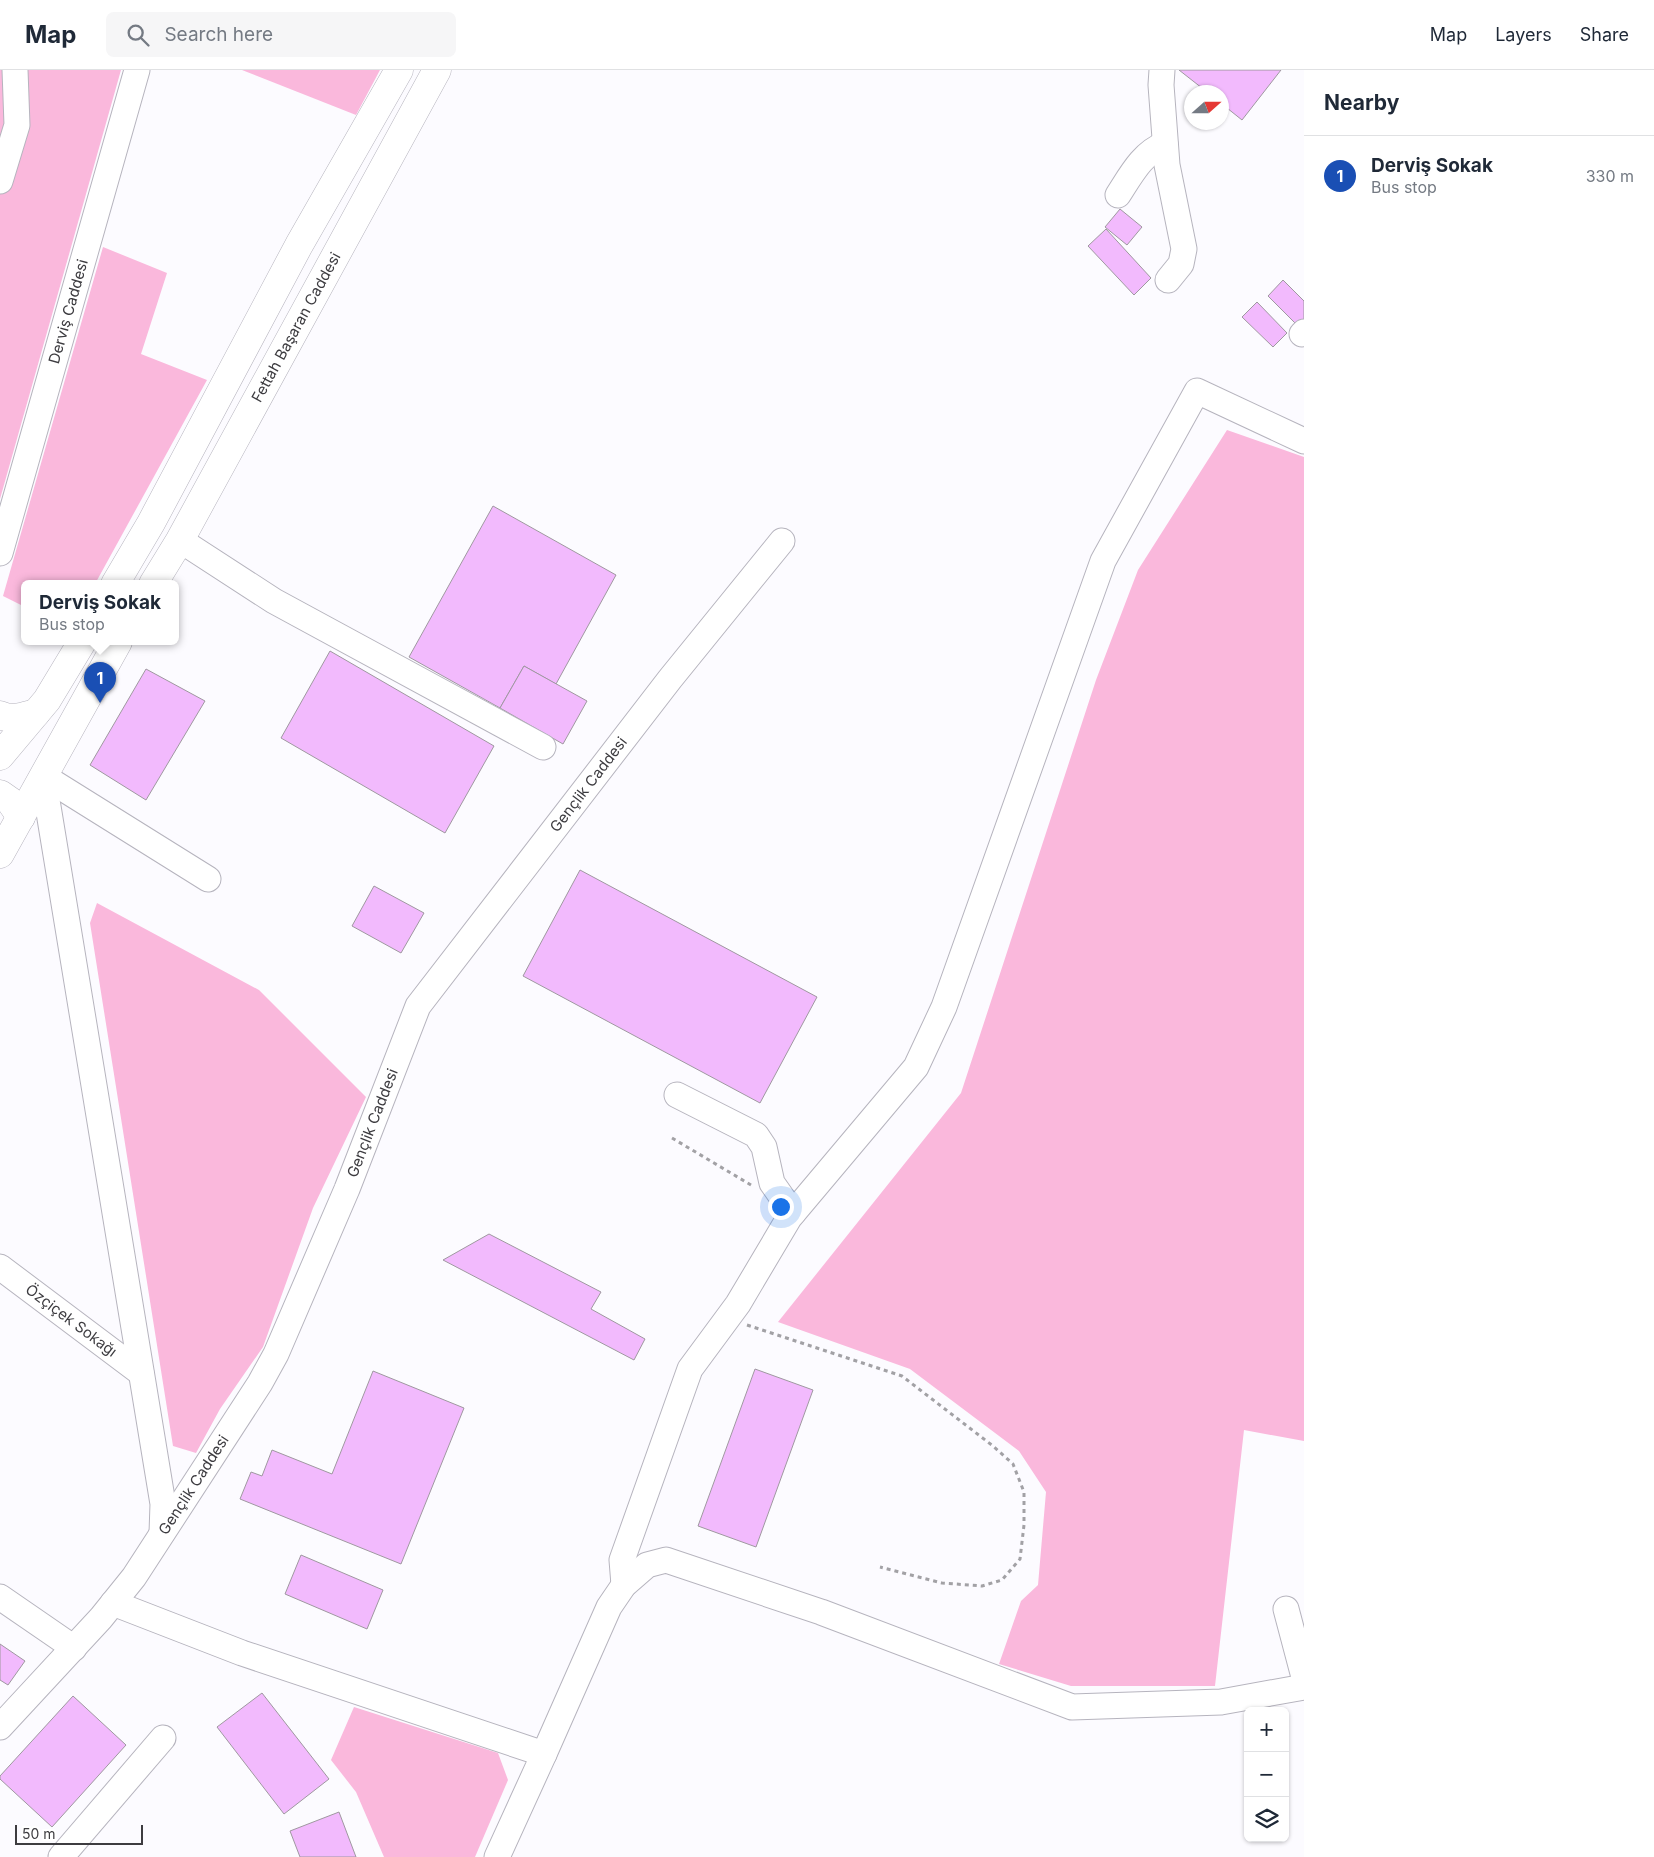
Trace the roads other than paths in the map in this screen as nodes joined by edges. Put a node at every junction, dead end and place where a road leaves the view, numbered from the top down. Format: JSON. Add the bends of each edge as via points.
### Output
{"nodes":[{"id":1,"x":15,"y":70,"type":"edge"},
{"id":2,"x":137,"y":70,"type":"edge"},
{"id":3,"x":399,"y":70,"type":"edge"},
{"id":4,"x":437,"y":70,"type":"edge"},
{"id":5,"x":1162,"y":70,"type":"edge"},
{"id":6,"x":1165,"y":144,"type":"junction"},
{"id":7,"x":0,"y":181,"type":"edge"},
{"id":8,"x":1118,"y":195,"type":"dead end"},
{"id":9,"x":1168,"y":280,"type":"dead end"},
{"id":10,"x":1304,"y":441,"type":"edge"},
{"id":11,"x":180,"y":540,"type":"junction"},
{"id":12,"x":782,"y":541,"type":"dead end"},
{"id":13,"x":0,"y":553,"type":"edge"},
{"id":14,"x":117,"y":580,"type":"edge"},
{"id":15,"x":155,"y":580,"type":"edge"},
{"id":16,"x":80,"y":645,"type":"edge"},
{"id":17,"x":116,"y":645,"type":"edge"},
{"id":18,"x":36,"y":713,"type":"junction"},
{"id":19,"x":0,"y":715,"type":"edge"},
{"id":20,"x":543,"y":747,"type":"dead end"},
{"id":21,"x":0,"y":756,"type":"edge"},
{"id":22,"x":44,"y":776,"type":"junction"},
{"id":23,"x":0,"y":794,"type":"edge"},
{"id":24,"x":21,"y":817,"type":"junction"},
{"id":25,"x":0,"y":854,"type":"edge"},
{"id":26,"x":208,"y":879,"type":"dead end"},
{"id":27,"x":677,"y":1095,"type":"dead end"},
{"id":28,"x":793,"y":1213,"type":"junction"},
{"id":29,"x":0,"y":1267,"type":"edge"},
{"id":30,"x":141,"y":1373,"type":"junction"},
{"id":31,"x":162,"y":1533,"type":"junction"},
{"id":32,"x":624,"y":1586,"type":"junction"},
{"id":33,"x":113,"y":1603,"type":"junction"},
{"id":34,"x":3,"y":1606,"type":"edge"},
{"id":35,"x":1286,"y":1609,"type":"dead end"},
{"id":36,"x":74,"y":1648,"type":"junction"},
{"id":37,"x":1304,"y":1677,"type":"edge"},
{"id":38,"x":1304,"y":1688,"type":"edge"},
{"id":39,"x":0,"y":1727,"type":"edge"},
{"id":40,"x":163,"y":1738,"type":"dead end"},
{"id":41,"x":544,"y":1754,"type":"junction"},
{"id":42,"x":61,"y":1857,"type":"edge"},
{"id":43,"x":497,"y":1857,"type":"edge"}],
"edges":[{"from":1,"to":7,"type":"street","via":[[17,125]]},
{"from":2,"to":13,"type":"street","name":"Derviş Caddesi"},
{"from":3,"to":14,"type":"main road","via":[[299,245]]},
{"from":4,"to":11,"type":"main road","name":"Fettah Başaran Caddesi"},
{"from":5,"to":6,"type":"street"},
{"from":6,"to":8,"type":"street","via":[[1140,161]]},
{"from":6,"to":9,"type":"street","via":[[1184,249],[1181,264]]},
{"from":10,"to":28,"type":"street","via":[[1197,392],[1103,560],[944,1007],[916,1067]]},
{"from":11,"to":15,"type":"main road","name":"Fettah Başaran Caddesi"},
{"from":11,"to":20,"type":"street","via":[[274,601]]},
{"from":12,"to":31,"type":"street","name":"Gençlik Caddesi","via":[[670,679],[418,1006],[348,1189],[276,1354]]},
{"from":16,"to":18,"type":"main road","via":[[56,687]]},
{"from":17,"to":22,"type":"main road"},
{"from":18,"to":19,"type":"main road","via":[[20,718]]},
{"from":18,"to":21,"type":"main road"},
{"from":22,"to":24,"type":"main road"},
{"from":22,"to":26,"type":"street"},
{"from":22,"to":30,"type":"street"},
{"from":23,"to":24,"type":"main road"},
{"from":24,"to":25,"type":"main road"},
{"from":27,"to":28,"type":"street","via":[[756,1135],[764,1146],[772,1183]]},
{"from":28,"to":32,"type":"street","via":[[727,1319],[690,1369],[622,1560]]},
{"from":29,"to":30,"type":"street","name":"Özçiçek Sokağı"},
{"from":30,"to":31,"type":"street","via":[[163,1504]]},
{"from":31,"to":33,"type":"street","name":"Gençlik Caddesi"},
{"from":32,"to":38,"type":"street","via":[[647,1565],[666,1560],[821,1612],[1072,1707],[1221,1702]]},
{"from":32,"to":41,"type":"street","via":[[609,1608]]},
{"from":33,"to":36,"type":"street","name":"Gençlik Caddesi"},
{"from":33,"to":41,"type":"street","via":[[242,1653]]},
{"from":34,"to":36,"type":"street"},
{"from":35,"to":37,"type":"street"},
{"from":36,"to":39,"type":"street","name":"Gençlik Caddesi"},
{"from":40,"to":42,"type":"street"},
{"from":41,"to":43,"type":"street"}]}
